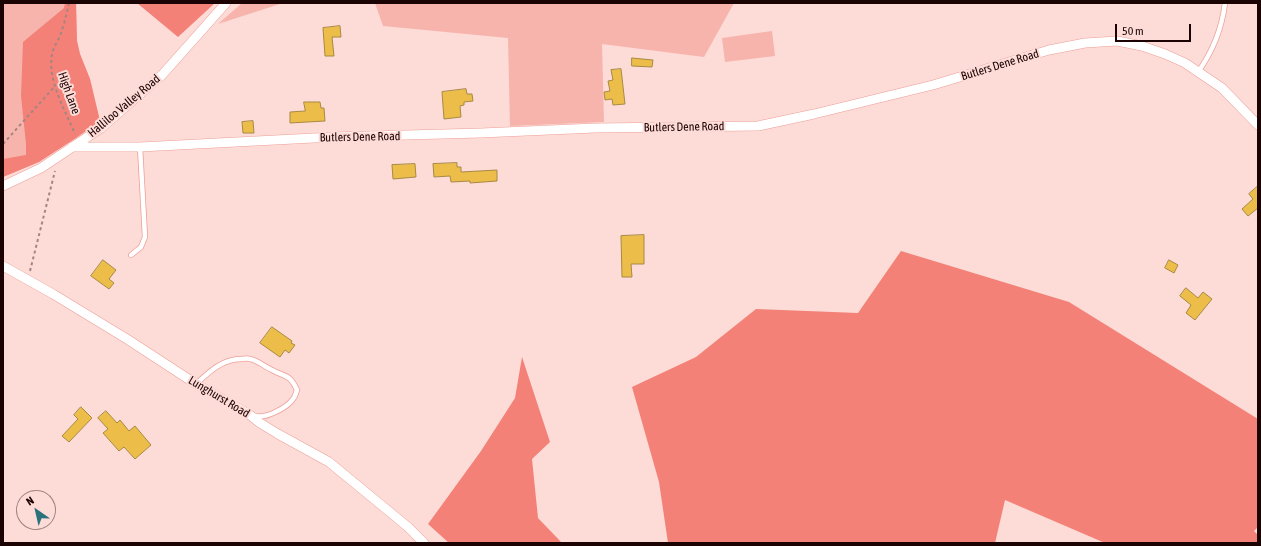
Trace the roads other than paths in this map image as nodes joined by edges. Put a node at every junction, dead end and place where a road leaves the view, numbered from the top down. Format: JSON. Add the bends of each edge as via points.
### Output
{"nodes":[{"id":1,"x":226,"y":3,"type":"edge"},
{"id":2,"x":1225,"y":3,"type":"edge"},
{"id":3,"x":1198,"y":72,"type":"junction"},
{"id":4,"x":1258,"y":125,"type":"edge"},
{"id":5,"x":75,"y":145,"type":"junction"},
{"id":6,"x":140,"y":147,"type":"junction"},
{"id":7,"x":3,"y":186,"type":"edge"},
{"id":8,"x":131,"y":255,"type":"dead end"},
{"id":9,"x":3,"y":266,"type":"edge"},
{"id":10,"x":196,"y":384,"type":"junction"},
{"id":11,"x":250,"y":415,"type":"junction"},
{"id":12,"x":424,"y":543,"type":"edge"}],
"edges":[{"from":1,"to":5,"type":"street","name":"Halliloo Valley Road","via":[[162,75],[101,128]]},
{"from":2,"to":3,"type":"lane","via":[[1220,30]]},
{"from":3,"to":4,"type":"street","name":"Butlers Dene Road","via":[[1222,88]]},
{"from":3,"to":6,"type":"street","name":"Butlers Dene Road","via":[[1185,63],[1142,46],[1117,41],[1085,43],[1049,50],[917,89],[758,126],[595,128]]},
{"from":5,"to":6,"type":"street","name":"Butlers Dene Road"},
{"from":5,"to":7,"type":"street","name":"Halliloo Valley Road","via":[[41,168]]},
{"from":6,"to":8,"type":"lane","via":[[145,237],[141,247]]},
{"from":9,"to":10,"type":"street","name":"Lunghurst Road","via":[[127,339]]},
{"from":10,"to":11,"type":"street","name":"Lunghurst Road"},
{"from":10,"to":11,"type":"lane","via":[[223,362],[250,358],[293,381],[297,390],[293,400],[277,412],[260,418]]},
{"from":11,"to":12,"type":"street","name":"Lunghurst Road","via":[[260,424],[329,462]]}]}
